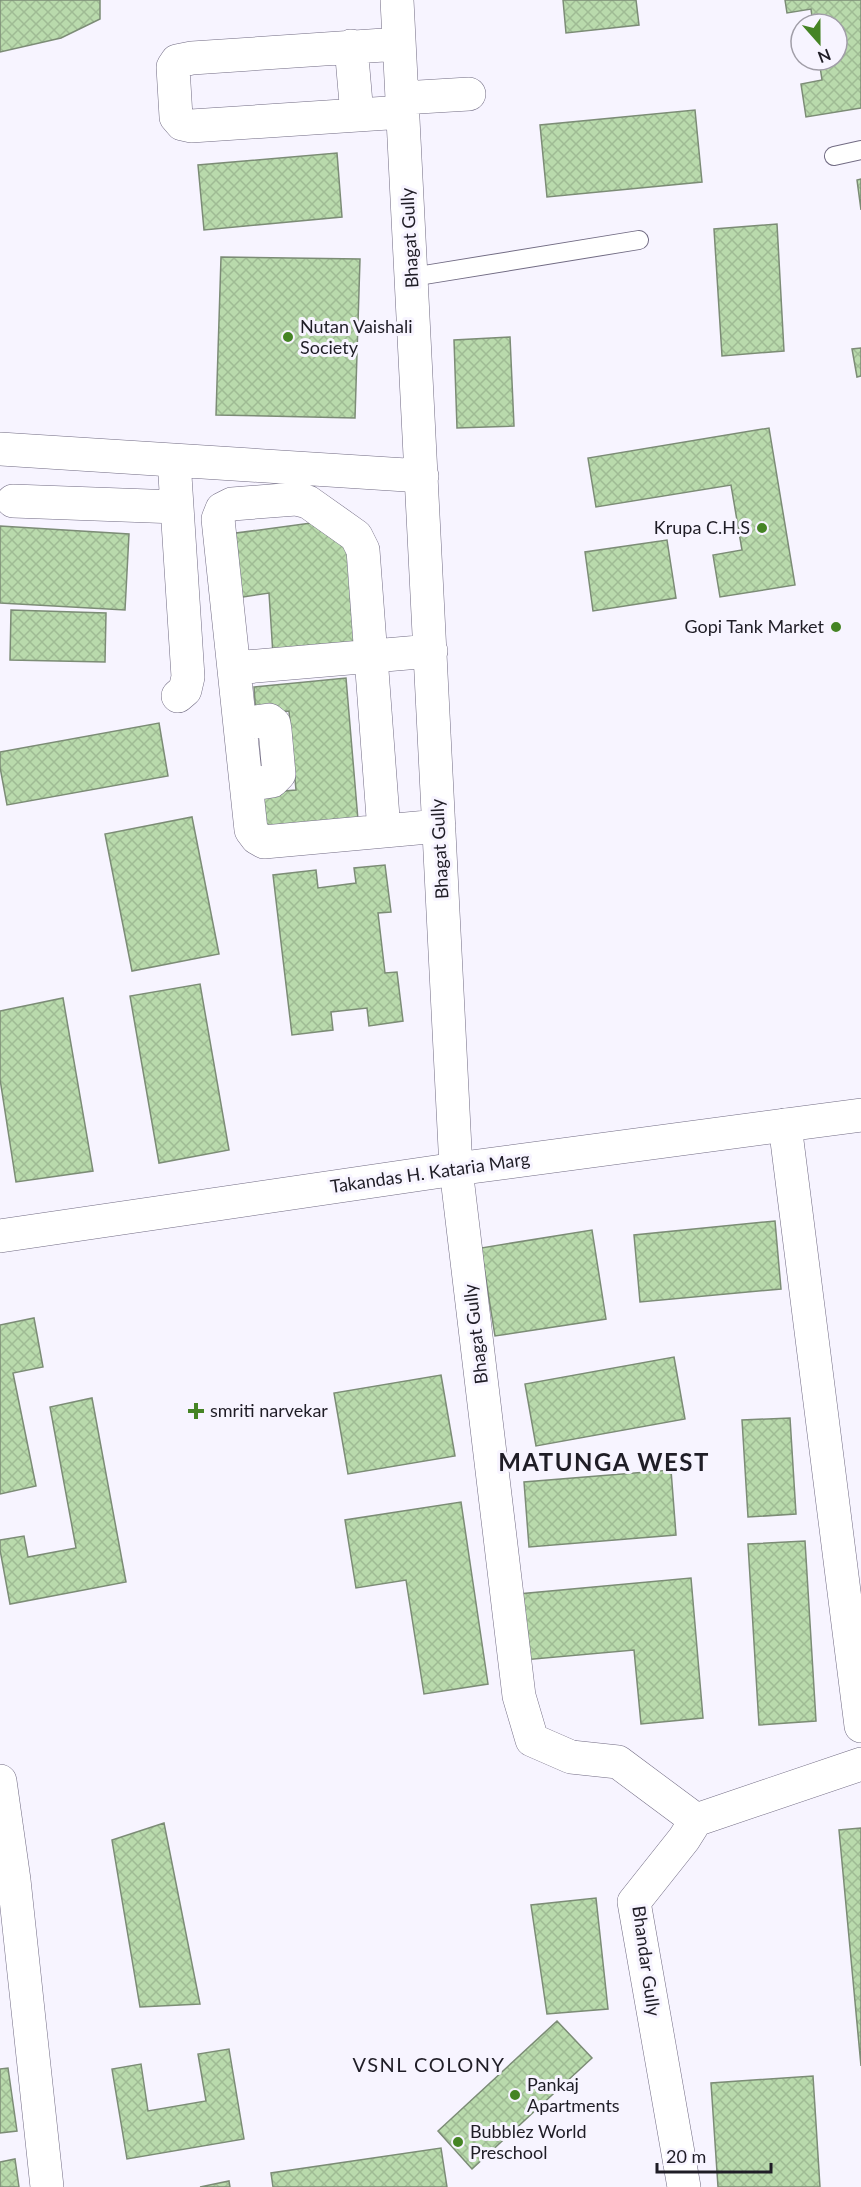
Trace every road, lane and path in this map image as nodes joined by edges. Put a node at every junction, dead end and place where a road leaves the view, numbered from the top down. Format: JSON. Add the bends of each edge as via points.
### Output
{"nodes":[{"id":1,"x":398,"y":0,"type":"edge"},
{"id":2,"x":399,"y":44,"type":"junction"},
{"id":3,"x":351,"y":46,"type":"junction"},
{"id":4,"x":469,"y":94,"type":"dead end"},
{"id":5,"x":403,"y":105,"type":"junction"},
{"id":6,"x":357,"y":115,"type":"junction"},
{"id":7,"x":861,"y":150,"type":"edge"},
{"id":8,"x":834,"y":156,"type":"dead end"},
{"id":9,"x":639,"y":240,"type":"dead end"},
{"id":10,"x":412,"y":277,"type":"junction"},
{"id":11,"x":6,"y":449,"type":"edge"},
{"id":12,"x":174,"y":460,"type":"junction"},
{"id":13,"x":422,"y":476,"type":"junction"},
{"id":14,"x":177,"y":507,"type":"junction"},
{"id":15,"x":431,"y":651,"type":"junction"},
{"id":16,"x":370,"y":656,"type":"junction"},
{"id":17,"x":234,"y":668,"type":"junction"},
{"id":18,"x":178,"y":696,"type":"dead end"},
{"id":19,"x":439,"y":826,"type":"junction"},
{"id":20,"x":384,"y":831,"type":"junction"},
{"id":21,"x":861,"y":1115,"type":"edge"},
{"id":22,"x":785,"y":1125,"type":"junction"},
{"id":23,"x":456,"y":1169,"type":"junction"},
{"id":24,"x":0,"y":1236,"type":"edge"},
{"id":25,"x":861,"y":1726,"type":"edge"},
{"id":26,"x":861,"y":1764,"type":"edge"},
{"id":27,"x":0,"y":1781,"type":"edge"},
{"id":28,"x":696,"y":1820,"type":"junction"},
{"id":29,"x":7,"y":1880,"type":"edge"},
{"id":30,"x":47,"y":2187,"type":"edge"},
{"id":31,"x":684,"y":2187,"type":"edge"}],
"edges":[{"from":1,"to":2,"type":"street","name":"Bhagat Gully"},
{"from":2,"to":3,"type":"street"},
{"from":2,"to":5,"type":"street","name":"Bhagat Gully"},
{"from":3,"to":6,"type":"street"},
{"from":3,"to":6,"type":"street","via":[[177,61],[173,68],[176,117],[191,126]]},
{"from":4,"to":5,"type":"street"},
{"from":5,"to":6,"type":"street"},
{"from":5,"to":10,"type":"street","name":"Bhagat Gully"},
{"from":7,"to":8,"type":"lane"},
{"from":9,"to":10,"type":"lane"},
{"from":10,"to":13,"type":"street","name":"Bhagat Gully"},
{"from":11,"to":12,"type":"street"},
{"from":11,"to":14,"type":"street","via":[[13,509]]},
{"from":12,"to":13,"type":"street"},
{"from":12,"to":14,"type":"street"},
{"from":13,"to":15,"type":"street","name":"Bhagat Gully"},
{"from":14,"to":18,"type":"street","via":[[188,678],[186,690]]},
{"from":15,"to":16,"type":"street"},
{"from":15,"to":19,"type":"street","name":"Bhagat Gully"},
{"from":16,"to":17,"type":"street"},
{"from":16,"to":17,"type":"street","via":[[363,550],[356,536],[308,502],[296,499],[232,504],[222,509],[218,519]]},
{"from":16,"to":20,"type":"street"},
{"from":17,"to":20,"type":"street","via":[[251,830],[257,838],[264,842]]},
{"from":19,"to":20,"type":"street"},
{"from":19,"to":23,"type":"street","name":"Bhagat Gully"},
{"from":21,"to":22,"type":"street","name":"Takandas H. Kataria Marg"},
{"from":22,"to":23,"type":"street","name":"Takandas H. Kataria Marg"},
{"from":22,"to":25,"type":"street"},
{"from":23,"to":24,"type":"street","name":"Takandas H. Kataria Marg"},
{"from":23,"to":28,"type":"street","name":"Bhagat Gully","via":[[519,1696],[532,1740],[571,1757],[618,1762]]},
{"from":26,"to":28,"type":"street"},
{"from":27,"to":29,"type":"street"},
{"from":28,"to":31,"type":"street","name":"Bhandar Gully","via":[[634,1902]]},
{"from":29,"to":30,"type":"street"}]}
